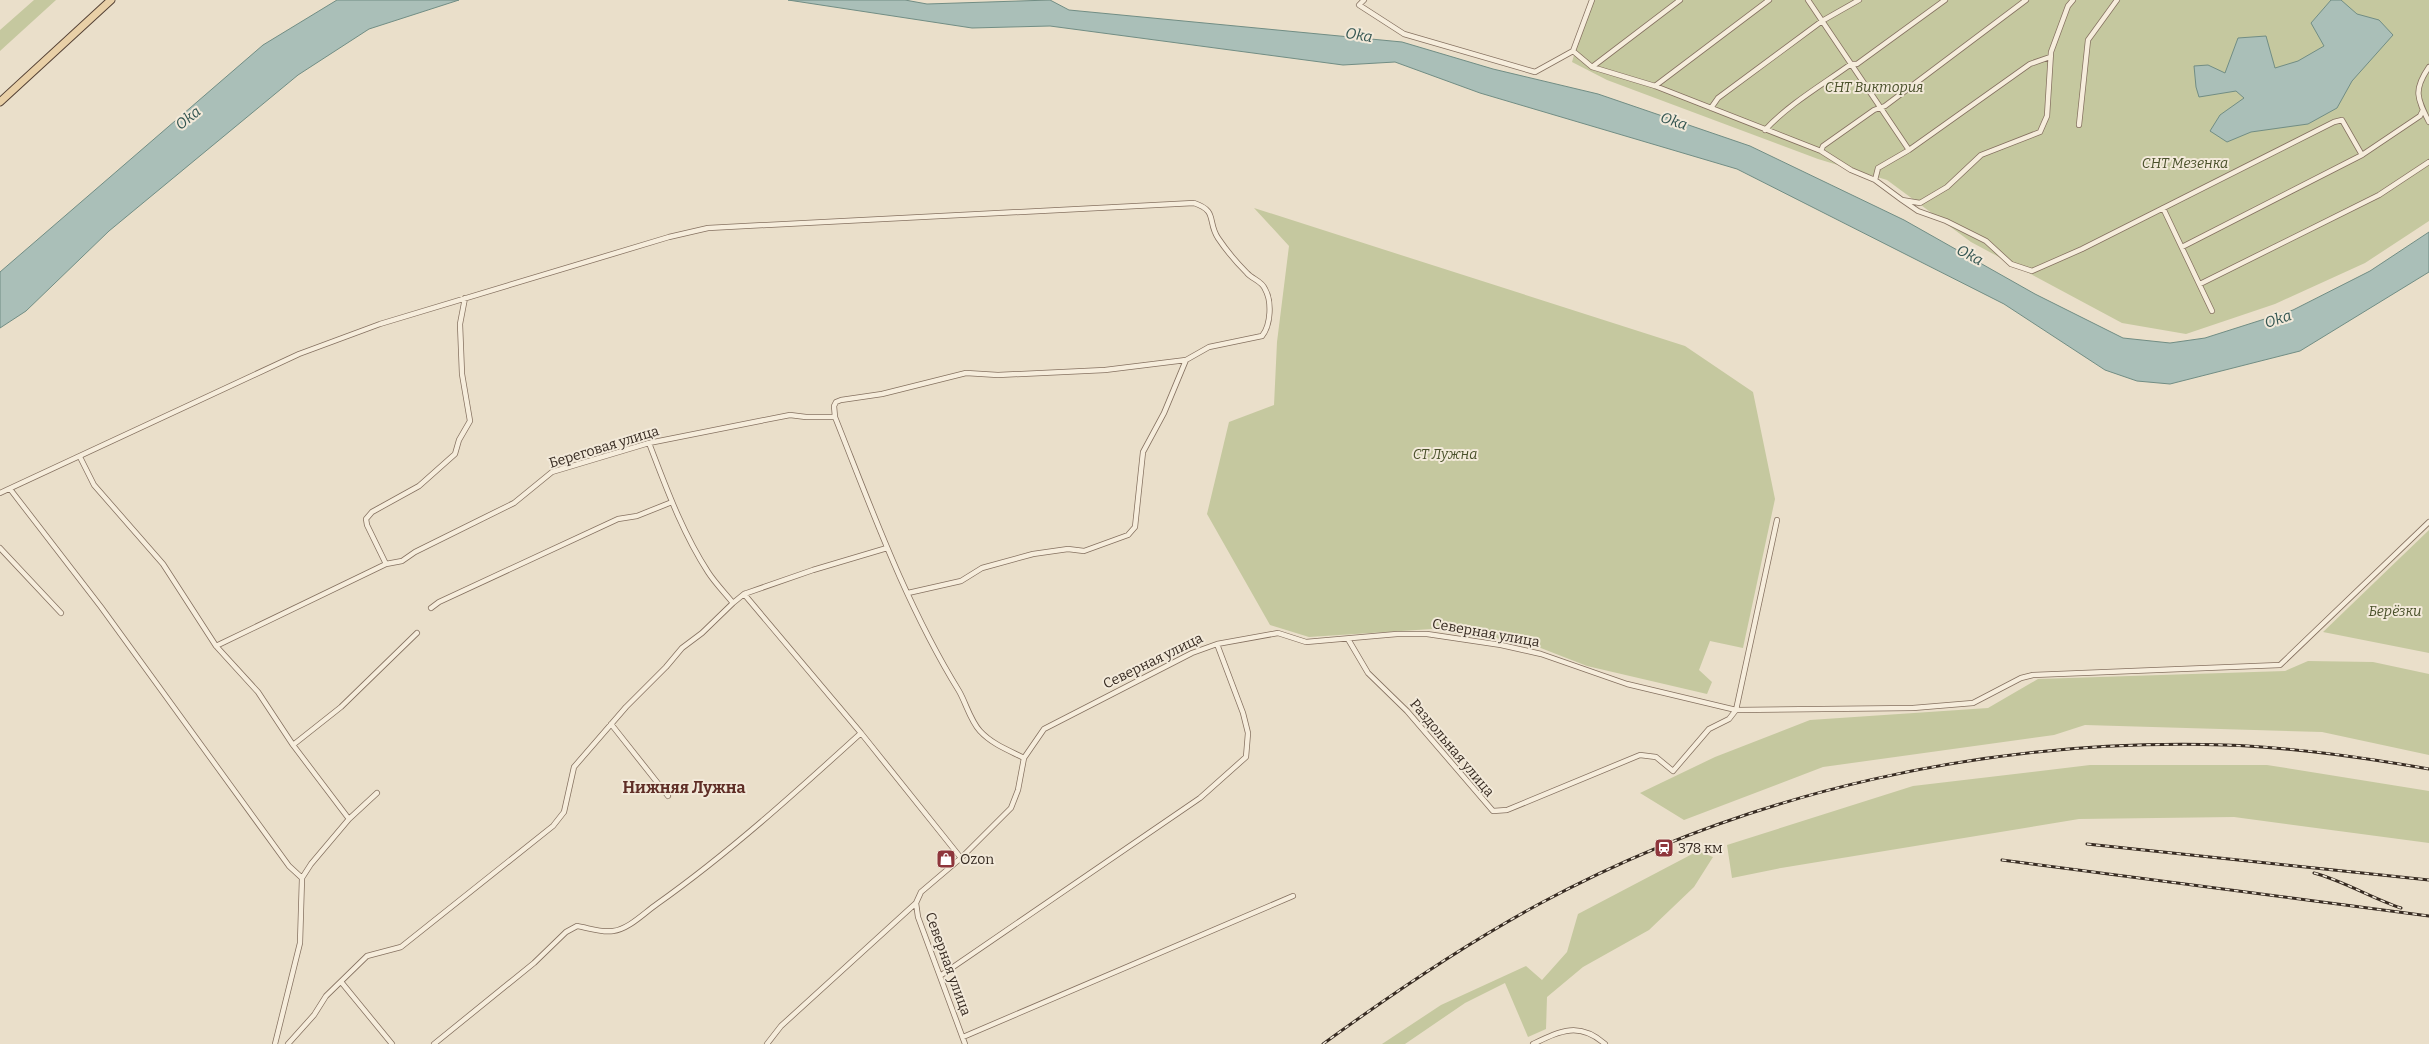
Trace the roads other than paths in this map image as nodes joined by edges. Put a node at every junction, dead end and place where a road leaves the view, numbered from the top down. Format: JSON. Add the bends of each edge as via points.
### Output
{"nodes":[{"id":1,"x":111,"y":0,"type":"edge"},
{"id":2,"x":1364,"y":0,"type":"edge"},
{"id":3,"x":1592,"y":0,"type":"edge"},
{"id":4,"x":1680,"y":0,"type":"edge"},
{"id":5,"x":1769,"y":0,"type":"edge"},
{"id":6,"x":1808,"y":0,"type":"edge"},
{"id":7,"x":1859,"y":0,"type":"edge"},
{"id":8,"x":1945,"y":0,"type":"edge"},
{"id":9,"x":2026,"y":0,"type":"edge"},
{"id":10,"x":2073,"y":0,"type":"edge"},
{"id":11,"x":2117,"y":0,"type":"edge"},
{"id":12,"x":1822,"y":21,"type":"junction"},
{"id":13,"x":1573,"y":51,"type":"junction"},
{"id":14,"x":2050,"y":57,"type":"junction"},
{"id":15,"x":1851,"y":64,"type":"junction"},
{"id":16,"x":1592,"y":67,"type":"junction"},
{"id":17,"x":2429,"y":67,"type":"edge"},
{"id":18,"x":1655,"y":86,"type":"junction"},
{"id":19,"x":0,"y":102,"type":"edge"},
{"id":20,"x":1711,"y":108,"type":"junction"},
{"id":21,"x":1880,"y":108,"type":"junction"},
{"id":22,"x":2423,"y":110,"type":"junction"},
{"id":23,"x":2429,"y":122,"type":"edge"},
{"id":24,"x":2079,"y":125,"type":"dead end"},
{"id":25,"x":1765,"y":130,"type":"junction"},
{"id":26,"x":1909,"y":150,"type":"junction"},
{"id":27,"x":1821,"y":151,"type":"junction"},
{"id":28,"x":2362,"y":155,"type":"junction"},
{"id":29,"x":2429,"y":162,"type":"edge"},
{"id":30,"x":1875,"y":180,"type":"junction"},
{"id":31,"x":1902,"y":200,"type":"junction"},
{"id":32,"x":2163,"y":208,"type":"junction"},
{"id":33,"x":2182,"y":247,"type":"junction"},
{"id":34,"x":2200,"y":284,"type":"junction"},
{"id":35,"x":465,"y":298,"type":"junction"},
{"id":36,"x":2212,"y":311,"type":"dead end"},
{"id":37,"x":1186,"y":360,"type":"junction"},
{"id":38,"x":835,"y":417,"type":"junction"},
{"id":39,"x":649,"y":443,"type":"junction"},
{"id":40,"x":80,"y":456,"type":"junction"},
{"id":41,"x":10,"y":489,"type":"junction"},
{"id":42,"x":0,"y":493,"type":"edge"},
{"id":43,"x":672,"y":502,"type":"junction"},
{"id":44,"x":1777,"y":520,"type":"dead end"},
{"id":45,"x":2429,"y":522,"type":"edge"},
{"id":46,"x":0,"y":548,"type":"edge"},
{"id":47,"x":887,"y":548,"type":"junction"},
{"id":48,"x":386,"y":564,"type":"junction"},
{"id":49,"x":908,"y":593,"type":"junction"},
{"id":50,"x":744,"y":594,"type":"junction"},
{"id":51,"x":733,"y":603,"type":"junction"},
{"id":52,"x":431,"y":608,"type":"dead end"},
{"id":53,"x":61,"y":613,"type":"dead end"},
{"id":54,"x":417,"y":633,"type":"dead end"},
{"id":55,"x":1348,"y":639,"type":"junction"},
{"id":56,"x":1217,"y":644,"type":"junction"},
{"id":57,"x":216,"y":646,"type":"junction"},
{"id":58,"x":1736,"y":710,"type":"junction"},
{"id":59,"x":611,"y":724,"type":"junction"},
{"id":60,"x":861,"y":733,"type":"junction"},
{"id":61,"x":293,"y":745,"type":"junction"},
{"id":62,"x":1024,"y":758,"type":"junction"},
{"id":63,"x":377,"y":793,"type":"dead end"},
{"id":64,"x":668,"y":796,"type":"dead end"},
{"id":65,"x":349,"y":819,"type":"junction"},
{"id":66,"x":961,"y":858,"type":"junction"},
{"id":67,"x":302,"y":878,"type":"junction"},
{"id":68,"x":1293,"y":896,"type":"dead end"},
{"id":69,"x":916,"y":903,"type":"junction"},
{"id":70,"x":940,"y":976,"type":"junction"},
{"id":71,"x":342,"y":983,"type":"junction"},
{"id":72,"x":963,"y":1037,"type":"junction"},
{"id":73,"x":275,"y":1044,"type":"edge"},
{"id":74,"x":288,"y":1044,"type":"edge"},
{"id":75,"x":392,"y":1044,"type":"edge"},
{"id":76,"x":434,"y":1044,"type":"edge"},
{"id":77,"x":767,"y":1044,"type":"edge"},
{"id":78,"x":965,"y":1044,"type":"edge"},
{"id":79,"x":1533,"y":1044,"type":"edge"},
{"id":80,"x":1605,"y":1044,"type":"edge"}],
"edges":[{"from":1,"to":19,"type":"main road"},
{"from":2,"to":13,"type":"street","via":[[1359,5],[1404,34],[1535,72]]},
{"from":3,"to":13,"type":"street"},
{"from":4,"to":16,"type":"street"},
{"from":5,"to":18,"type":"street"},
{"from":6,"to":12,"type":"street"},
{"from":7,"to":12,"type":"street"},
{"from":8,"to":15,"type":"street","via":[[1857,64]]},
{"from":9,"to":21,"type":"street"},
{"from":10,"to":14,"type":"street","via":[[2068,6]]},
{"from":11,"to":24,"type":"street","via":[[2088,40]]},
{"from":12,"to":15,"type":"street"},
{"from":12,"to":20,"type":"street","via":[[1718,98]]},
{"from":13,"to":16,"type":"street"},
{"from":14,"to":26,"type":"street","via":[[2030,64]]},
{"from":14,"to":31,"type":"street","via":[[2047,116],[2040,132],[1981,155],[1947,187],[1920,203]]},
{"from":15,"to":21,"type":"street"},
{"from":15,"to":25,"type":"street","via":[[1776,118]]},
{"from":16,"to":18,"type":"street"},
{"from":17,"to":22,"type":"street","via":[[2418,84],[2418,96]]},
{"from":18,"to":20,"type":"street"},
{"from":20,"to":25,"type":"street"},
{"from":21,"to":26,"type":"street"},
{"from":21,"to":27,"type":"street","via":[[1824,146]]},
{"from":22,"to":23,"type":"street"},
{"from":22,"to":28,"type":"street","via":[[2420,116]]},
{"from":25,"to":27,"type":"street"},
{"from":26,"to":30,"type":"street","via":[[1878,168]]},
{"from":27,"to":30,"type":"street","via":[[1851,170]]},
{"from":28,"to":32,"type":"street","via":[[2342,120],[2334,122]]},
{"from":28,"to":33,"type":"street"},
{"from":29,"to":34,"type":"street","via":[[2379,195]]},
{"from":30,"to":31,"type":"street"},
{"from":31,"to":32,"type":"street","via":[[1918,211],[1946,221],[1986,241],[2011,264],[2032,271]]},
{"from":32,"to":33,"type":"street"},
{"from":33,"to":34,"type":"street"},
{"from":34,"to":36,"type":"street"},
{"from":35,"to":37,"type":"street","via":[[669,237],[708,228],[1194,203],[1210,212],[1213,230],[1218,239],[1248,274],[1265,288],[1269,301],[1268,325],[1262,336],[1209,347]]},
{"from":35,"to":40,"type":"street","via":[[380,324],[299,354]]},
{"from":35,"to":48,"type":"street","via":[[460,324],[462,374],[470,421],[459,440],[455,454],[436,473],[419,486],[372,512],[366,519]]},
{"from":37,"to":38,"type":"street","via":[[1105,370],[998,375],[966,373],[882,394],[841,400],[834,406]]},
{"from":37,"to":49,"type":"street","via":[[1164,413],[1142,452],[1135,527],[1128,535],[1084,551],[1068,549],[1033,554],[982,568],[961,581]]},
{"from":38,"to":39,"type":"street","name":"Береговая улица","via":[[806,418],[790,415]]},
{"from":38,"to":47,"type":"street"},
{"from":39,"to":43,"type":"street"},
{"from":39,"to":48,"type":"street","name":"Береговая улица","via":[[552,472],[514,503],[415,552],[402,562]]},
{"from":40,"to":41,"type":"street"},
{"from":40,"to":57,"type":"street","via":[[94,485],[175,582]]},
{"from":41,"to":42,"type":"street"},
{"from":41,"to":67,"type":"street","via":[[101,607],[289,866]]},
{"from":43,"to":51,"type":"street","via":[[708,572]]},
{"from":43,"to":52,"type":"street","via":[[637,516],[618,519]]},
{"from":44,"to":58,"type":"street"},
{"from":45,"to":58,"type":"street","name":"Северная улица","via":[[2280,665],[2033,675],[2021,678],[1973,703],[1913,708]]},
{"from":46,"to":53,"type":"street"},
{"from":47,"to":49,"type":"street"},
{"from":47,"to":50,"type":"street","via":[[812,570]]},
{"from":48,"to":57,"type":"street"},
{"from":49,"to":62,"type":"street","via":[[933,649],[966,703],[979,730],[993,743]]},
{"from":50,"to":51,"type":"street"},
{"from":50,"to":60,"type":"street"},
{"from":51,"to":59,"type":"street","via":[[682,648]]},
{"from":54,"to":61,"type":"street","via":[[340,707]]},
{"from":55,"to":56,"type":"street","name":"Северная улица","via":[[1306,642],[1278,633]]},
{"from":55,"to":58,"type":"street","name":"Северная улица","via":[[1427,634],[1501,645],[1541,654],[1627,684]]},
{"from":55,"to":58,"type":"street","name":"Раздольная улица","via":[[1368,673],[1407,711],[1493,811],[1507,810],[1640,755],[1656,757],[1673,771],[1709,730],[1729,719]]},
{"from":56,"to":62,"type":"street","name":"Северная улица","via":[[1192,653],[1044,729]]},
{"from":56,"to":70,"type":"street","via":[[1248,732],[1246,757],[1200,798]]},
{"from":57,"to":61,"type":"street","via":[[258,692]]},
{"from":59,"to":64,"type":"street"},
{"from":59,"to":71,"type":"street","via":[[574,767],[564,812],[553,826],[402,947],[367,956]]},
{"from":60,"to":66,"type":"street"},
{"from":60,"to":76,"type":"street","via":[[740,841],[669,895],[614,931],[604,932],[577,926],[566,932],[534,962]]},
{"from":61,"to":65,"type":"street"},
{"from":62,"to":66,"type":"street","name":"Северная улица","via":[[1018,790],[1011,808]]},
{"from":63,"to":65,"type":"street"},
{"from":65,"to":67,"type":"street","via":[[310,864]]},
{"from":66,"to":69,"type":"street","name":"Северная улица","via":[[921,892]]},
{"from":67,"to":73,"type":"street","via":[[300,943]]},
{"from":68,"to":72,"type":"street"},
{"from":69,"to":70,"type":"street","name":"Северная улица","via":[[918,917]]},
{"from":69,"to":77,"type":"street","via":[[781,1026]]},
{"from":70,"to":72,"type":"street","name":"Северная улица"},
{"from":71,"to":74,"type":"street","via":[[326,996],[314,1015]]},
{"from":71,"to":75,"type":"street"},
{"from":72,"to":78,"type":"street","name":"Северная улица"},
{"from":79,"to":80,"type":"street","via":[[1555,1033],[1577,1029],[1592,1034]]}]}
